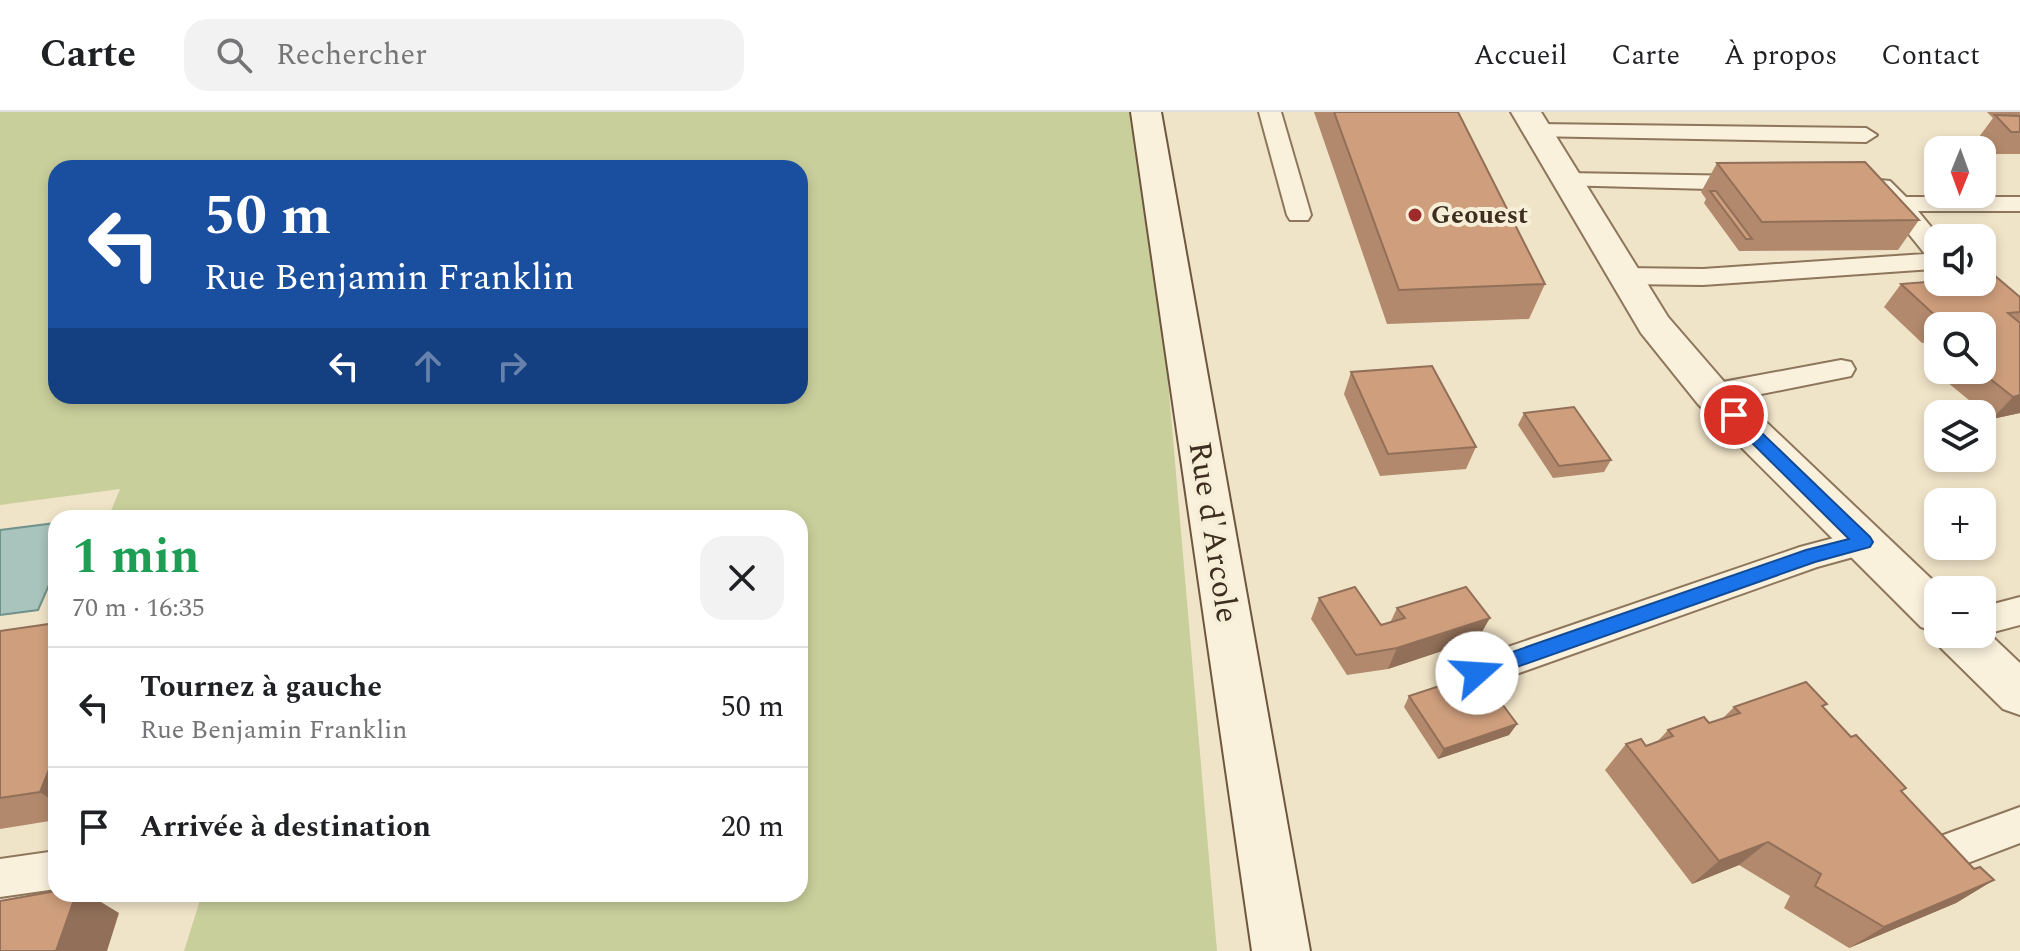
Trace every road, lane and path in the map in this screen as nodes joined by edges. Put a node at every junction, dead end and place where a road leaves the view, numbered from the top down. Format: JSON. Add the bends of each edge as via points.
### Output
{"nodes":[{"id":1,"x":1146,"y":112,"type":"edge"},
{"id":2,"x":1270,"y":112,"type":"edge"},
{"id":3,"x":1532,"y":122,"type":"edge"},
{"id":4,"x":1866,"y":135,"type":"dead end"},
{"id":5,"x":1566,"y":180,"type":"junction"},
{"id":6,"x":1772,"y":184,"type":"edge"},
{"id":7,"x":1851,"y":185,"type":"edge"},
{"id":8,"x":1900,"y":204,"type":"junction"},
{"id":9,"x":2020,"y":204,"type":"edge"},
{"id":10,"x":1299,"y":215,"type":"dead end"},
{"id":11,"x":1924,"y":235,"type":"edge"},
{"id":12,"x":1924,"y":262,"type":"edge"},
{"id":13,"x":1624,"y":276,"type":"junction"},
{"id":14,"x":1841,"y":369,"type":"dead end"},
{"id":15,"x":1712,"y":394,"type":"junction"},
{"id":16,"x":1864,"y":542,"type":"junction"},
{"id":17,"x":1924,"y":600,"type":"edge"},
{"id":18,"x":2020,"y":611,"type":"edge"},
{"id":19,"x":1996,"y":617,"type":"edge"},
{"id":20,"x":1972,"y":648,"type":"edge"},
{"id":21,"x":1477,"y":673,"type":"edge"},
{"id":22,"x":2020,"y":694,"type":"edge"},
{"id":23,"x":2020,"y":825,"type":"edge"},
{"id":24,"x":1952,"y":850,"type":"edge"},
{"id":25,"x":48,"y":871,"type":"edge"},
{"id":26,"x":0,"y":878,"type":"edge"},
{"id":27,"x":1281,"y":951,"type":"edge"}],
"edges":[{"from":1,"to":27,"type":"main road","name":"Rue d'Arcole"},
{"from":2,"to":10,"type":"lane"},
{"from":3,"to":4,"type":"lane"},
{"from":3,"to":5,"type":"main road"},
{"from":5,"to":6,"type":"lane"},
{"from":5,"to":13,"type":"main road"},
{"from":7,"to":8,"type":"lane","via":[[1882,186]]},
{"from":8,"to":9,"type":"lane"},
{"from":8,"to":11,"type":"lane"},
{"from":12,"to":13,"type":"lane","via":[[1703,277]]},
{"from":13,"to":15,"type":"main road","via":[[1654,325]]},
{"from":14,"to":15,"type":"lane"},
{"from":15,"to":16,"type":"main road"},
{"from":16,"to":17,"type":"main road"},
{"from":16,"to":21,"type":"lane"},
{"from":18,"to":19,"type":"lane"},
{"from":20,"to":22,"type":"main road"},
{"from":23,"to":24,"type":"lane"},
{"from":25,"to":26,"type":"lane"}]}
